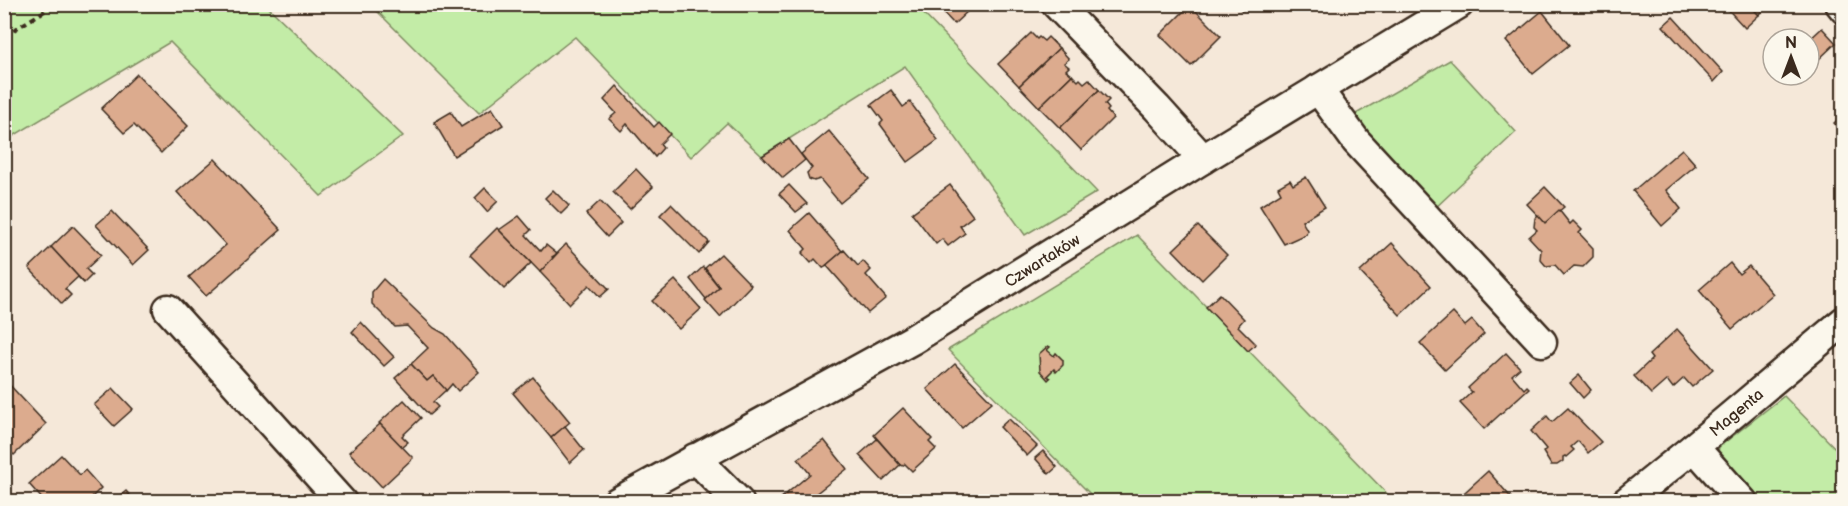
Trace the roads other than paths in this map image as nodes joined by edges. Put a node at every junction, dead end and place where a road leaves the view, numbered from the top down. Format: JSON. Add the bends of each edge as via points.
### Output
{"nodes":[{"id":1,"x":1056,"y":4,"type":"edge"},
{"id":2,"x":1459,"y":4,"type":"edge"},
{"id":3,"x":1840,"y":4,"type":"edge"},
{"id":4,"x":1844,"y":9,"type":"edge"},
{"id":5,"x":1318,"y":89,"type":"junction"},
{"id":6,"x":1203,"y":159,"type":"junction"},
{"id":7,"x":168,"y":309,"type":"dead end"},
{"id":8,"x":1844,"y":321,"type":"edge"},
{"id":9,"x":1542,"y":342,"type":"dead end"},
{"id":10,"x":1694,"y":447,"type":"junction"},
{"id":11,"x":696,"y":458,"type":"junction"},
{"id":12,"x":342,"y":501,"type":"edge"},
{"id":13,"x":617,"y":501,"type":"edge"},
{"id":14,"x":739,"y":501,"type":"edge"},
{"id":15,"x":1626,"y":501,"type":"edge"},
{"id":16,"x":1743,"y":501,"type":"edge"}],
"edges":[{"from":1,"to":6,"type":"street"},
{"from":2,"to":5,"type":"street","name":"Czwartaków"},
{"from":3,"to":4,"type":"street"},
{"from":5,"to":6,"type":"street","name":"Czwartaków"},
{"from":5,"to":9,"type":"street","via":[[1356,141]]},
{"from":6,"to":11,"type":"street","name":"Czwartaków","via":[[912,340]]},
{"from":7,"to":12,"type":"street"},
{"from":8,"to":10,"type":"street","name":"Magenta"},
{"from":10,"to":15,"type":"street","name":"Magenta"},
{"from":10,"to":16,"type":"street"},
{"from":11,"to":13,"type":"street","name":"Czwartaków"},
{"from":11,"to":14,"type":"street"}]}
